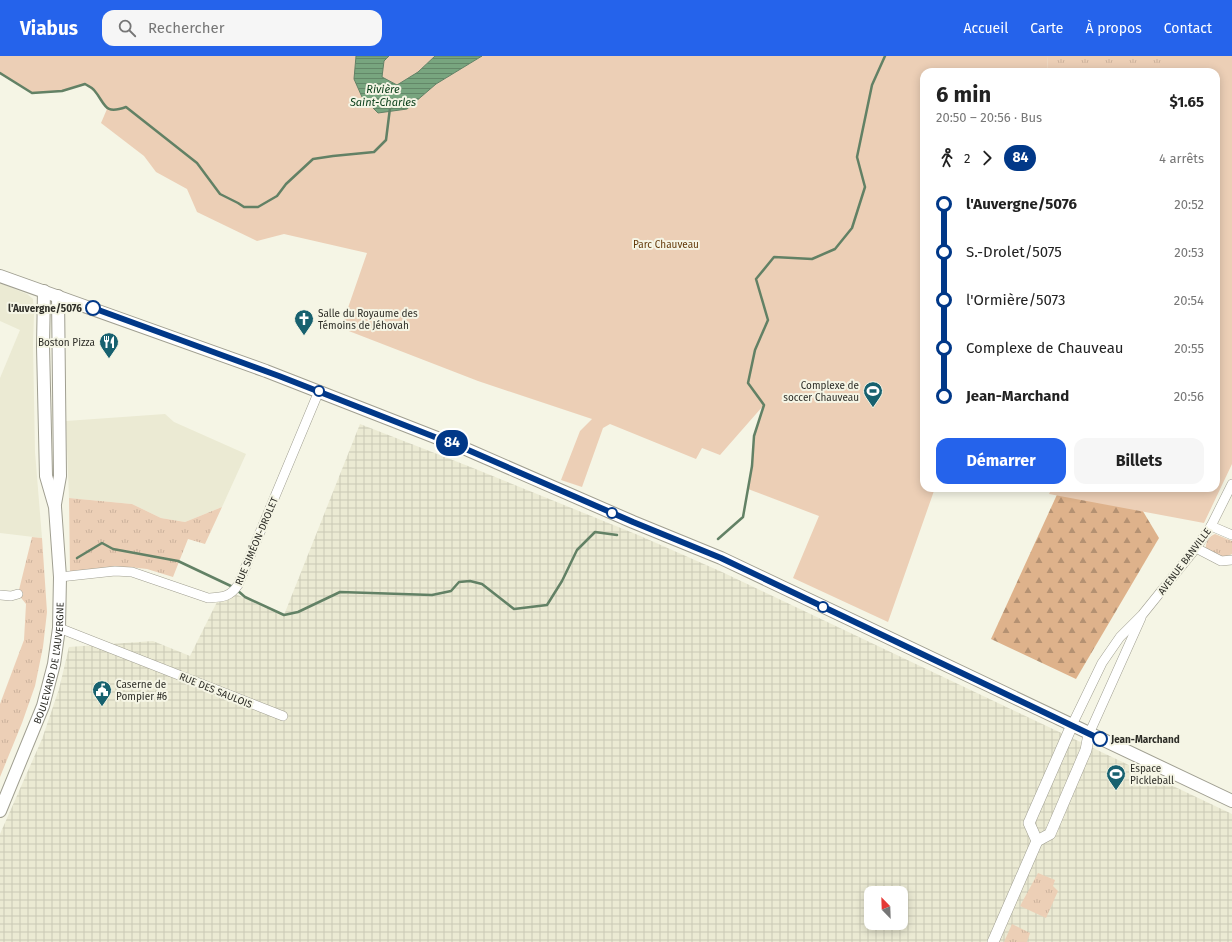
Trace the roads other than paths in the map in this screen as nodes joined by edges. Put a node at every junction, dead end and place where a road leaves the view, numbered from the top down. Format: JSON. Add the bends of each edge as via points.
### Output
{"nodes":[{"id":1,"x":0,"y":276,"type":"edge"},
{"id":2,"x":44,"y":291,"type":"junction"},
{"id":3,"x":58,"y":296,"type":"junction"},
{"id":4,"x":318,"y":391,"type":"junction"},
{"id":5,"x":1232,"y":484,"type":"edge"},
{"id":6,"x":55,"y":507,"type":"junction"},
{"id":7,"x":1211,"y":526,"type":"junction"},
{"id":8,"x":1232,"y":534,"type":"edge"},
{"id":9,"x":1196,"y":548,"type":"junction"},
{"id":10,"x":1232,"y":560,"type":"edge"},
{"id":11,"x":60,"y":577,"type":"junction"},
{"id":12,"x":18,"y":594,"type":"dead end"},
{"id":13,"x":0,"y":595,"type":"edge"},
{"id":14,"x":1142,"y":614,"type":"junction"},
{"id":15,"x":59,"y":628,"type":"junction"},
{"id":16,"x":283,"y":716,"type":"dead end"},
{"id":17,"x":1072,"y":726,"type":"junction"},
{"id":18,"x":1089,"y":734,"type":"junction"},
{"id":19,"x":1232,"y":801,"type":"edge"},
{"id":20,"x":0,"y":811,"type":"edge"},
{"id":21,"x":1037,"y":841,"type":"junction"},
{"id":22,"x":993,"y":942,"type":"edge"}],
"edges":[{"from":1,"to":2,"type":"main road"},
{"from":2,"to":3,"type":"main road"},
{"from":2,"to":6,"type":"main road","name":"BOULEVARD DE L'AUVERGNE","via":[[46,476]]},
{"from":3,"to":4,"type":"main road"},
{"from":3,"to":6,"type":"main road","name":"BOULEVARD DE L'AUVERGNE","via":[[60,476]]},
{"from":4,"to":11,"type":"street","name":"RUE SIMÉON-DROLET","via":[[233,593],[208,598],[132,572],[115,571]]},
{"from":4,"to":17,"type":"main road","via":[[468,450],[721,558]]},
{"from":5,"to":7,"type":"street","name":"AVENUE BANVILLE"},
{"from":6,"to":11,"type":"main road","name":"BOULEVARD DE L'AUVERGNE"},
{"from":7,"to":8,"type":"street"},
{"from":7,"to":9,"type":"street","name":"AVENUE BANVILLE"},
{"from":9,"to":10,"type":"street","via":[[1221,561]]},
{"from":9,"to":14,"type":"street","name":"AVENUE BANVILLE"},
{"from":11,"to":15,"type":"main road","name":"BOULEVARD DE L'AUVERGNE"},
{"from":12,"to":13,"type":"street"},
{"from":14,"to":17,"type":"street","name":"AVENUE BANVILLE","via":[[1120,637],[1102,663]]},
{"from":14,"to":18,"type":"street","name":"AVENUE BANVILLE"},
{"from":15,"to":16,"type":"street","name":"RUE DES SAULOIS"},
{"from":15,"to":20,"type":"main road","name":"BOULEVARD DE L'AUVERGNE","via":[[54,664],[43,706]]},
{"from":17,"to":18,"type":"main road"},
{"from":17,"to":21,"type":"street","via":[[1030,823]]},
{"from":18,"to":19,"type":"main road"},
{"from":18,"to":21,"type":"street","via":[[1086,750],[1050,834]]},
{"from":21,"to":22,"type":"street"}]}
